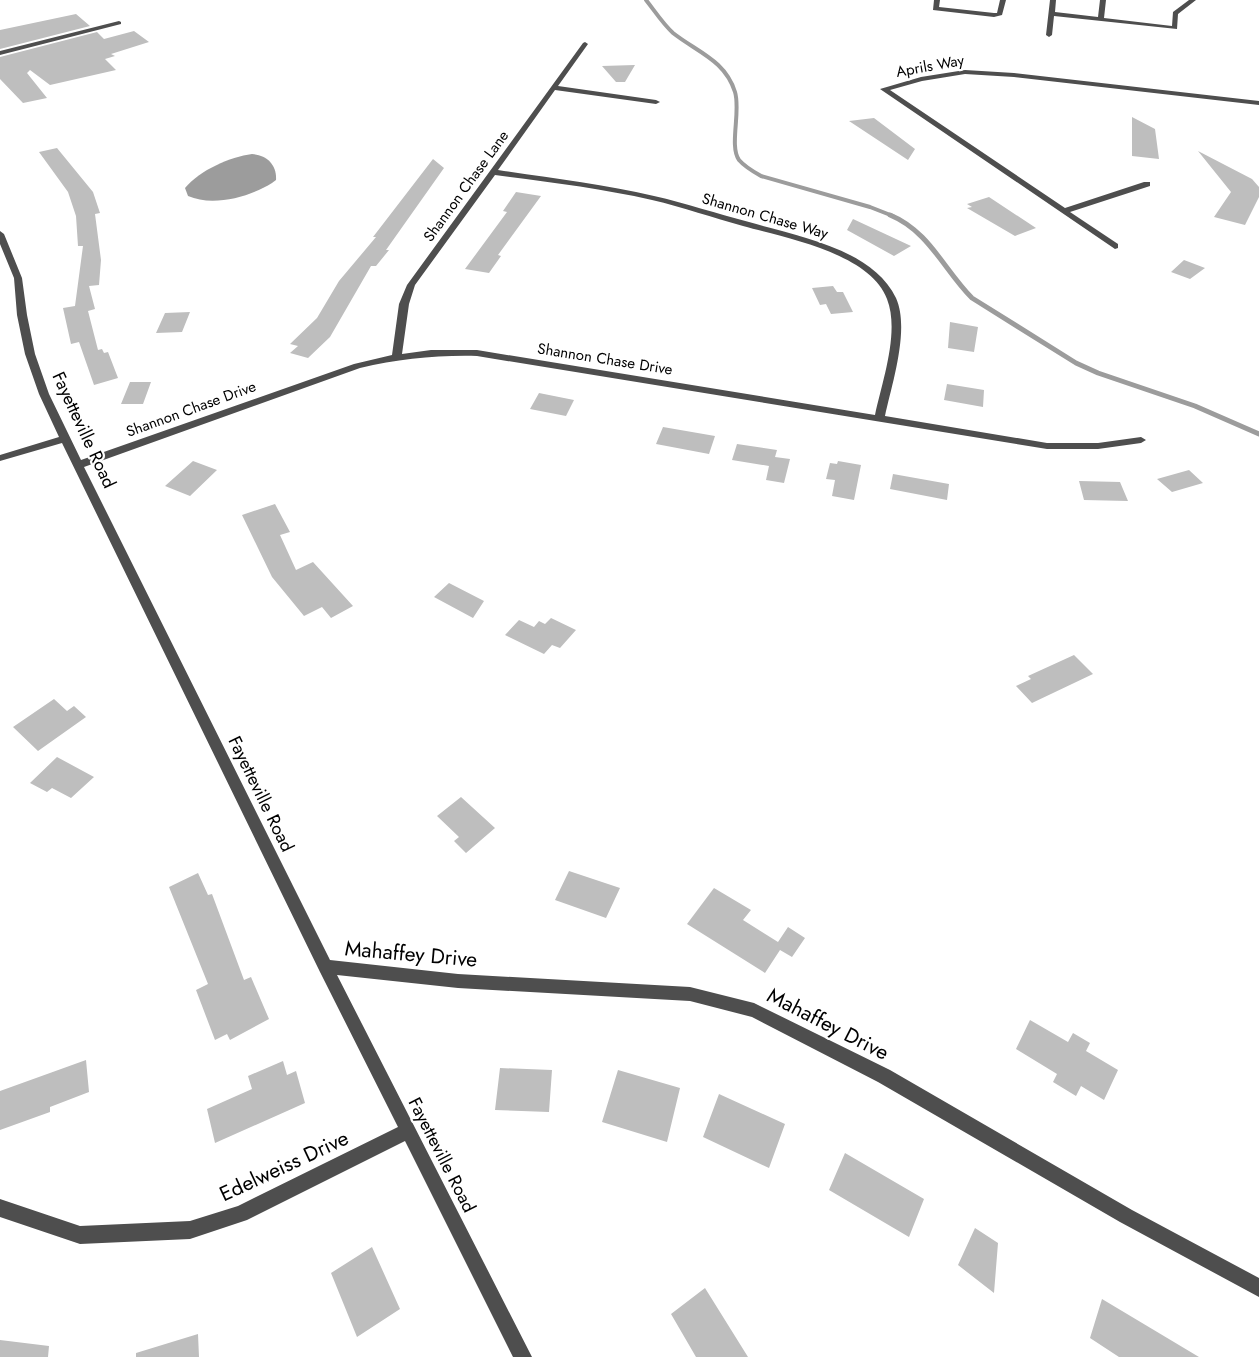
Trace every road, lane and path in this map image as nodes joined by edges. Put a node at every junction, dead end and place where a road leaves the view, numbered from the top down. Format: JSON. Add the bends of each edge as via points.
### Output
{"nodes":[{"id":1,"x":937,"y":0,"type":"edge"},
{"id":2,"x":1003,"y":0,"type":"edge"},
{"id":3,"x":1053,"y":0,"type":"edge"},
{"id":4,"x":1103,"y":0,"type":"edge"},
{"id":5,"x":1193,"y":0,"type":"edge"},
{"id":6,"x":1051,"y":14,"type":"junction"},
{"id":7,"x":1101,"y":20,"type":"junction"},
{"id":8,"x":119,"y":23,"type":"dead end"},
{"id":9,"x":1048,"y":35,"type":"dead end"},
{"id":10,"x":585,"y":44,"type":"dead end"},
{"id":11,"x":0,"y":53,"type":"edge"},
{"id":12,"x":555,"y":88,"type":"junction"},
{"id":13,"x":656,"y":102,"type":"dead end"},
{"id":14,"x":1259,"y":103,"type":"edge"},
{"id":15,"x":493,"y":172,"type":"junction"},
{"id":16,"x":1147,"y":184,"type":"dead end"},
{"id":17,"x":1065,"y":211,"type":"junction"},
{"id":18,"x":0,"y":234,"type":"edge"},
{"id":19,"x":1115,"y":246,"type":"dead end"},
{"id":20,"x":397,"y":355,"type":"junction"},
{"id":21,"x":879,"y":419,"type":"junction"},
{"id":22,"x":65,"y":439,"type":"junction"},
{"id":23,"x":1141,"y":440,"type":"dead end"},
{"id":24,"x":0,"y":458,"type":"edge"},
{"id":25,"x":78,"y":465,"type":"junction"},
{"id":26,"x":326,"y":967,"type":"junction"},
{"id":27,"x":408,"y":1131,"type":"junction"},
{"id":28,"x":0,"y":1208,"type":"edge"},
{"id":29,"x":1259,"y":1288,"type":"edge"},
{"id":30,"x":523,"y":1357,"type":"edge"}],
"edges":[{"from":1,"to":2,"type":"street","via":[[935,9],[994,15],[1000,14]]},
{"from":3,"to":6,"type":"street"},
{"from":4,"to":7,"type":"street"},
{"from":5,"to":7,"type":"street","via":[[1175,13],[1175,28]]},
{"from":6,"to":7,"type":"street"},
{"from":6,"to":9,"type":"street"},
{"from":8,"to":11,"type":"street"},
{"from":10,"to":12,"type":"street","name":"Shannon Chase Lane"},
{"from":12,"to":13,"type":"street"},
{"from":12,"to":15,"type":"street","name":"Shannon Chase Lane"},
{"from":14,"to":17,"type":"street","name":"Aprils Way","via":[[965,72],[884,89]]},
{"from":15,"to":20,"type":"street","name":"Shannon Chase Lane","via":[[411,285],[404,304]]},
{"from":15,"to":21,"type":"street","name":"Shannon Chase Way","via":[[641,195],[813,244],[849,258],[880,282],[896,311],[897,330]]},
{"from":16,"to":17,"type":"street"},
{"from":17,"to":19,"type":"street","name":"Aprils Way"},
{"from":18,"to":22,"type":"street","name":"Fayetteville Road","via":[[18,278],[30,354]]},
{"from":20,"to":21,"type":"street","name":"Shannon Chase Drive","via":[[437,351],[477,353]]},
{"from":20,"to":25,"type":"street","name":"Shannon Chase Drive","via":[[357,366]]},
{"from":21,"to":23,"type":"street","name":"Shannon Chase Drive","via":[[1047,446],[1098,446]]},
{"from":22,"to":24,"type":"street"},
{"from":22,"to":25,"type":"street","name":"Fayetteville Road"},
{"from":25,"to":26,"type":"street","name":"Fayetteville Road"},
{"from":26,"to":27,"type":"street","name":"Fayetteville Road"},
{"from":26,"to":29,"type":"street","name":"Mahaffey Drive","via":[[458,981],[690,994],[754,1010],[884,1076],[1126,1216]]},
{"from":27,"to":28,"type":"street","name":"Edelweiss Drive","via":[[241,1214],[190,1230],[80,1235]]},
{"from":27,"to":30,"type":"street","name":"Fayetteville Road"}]}
